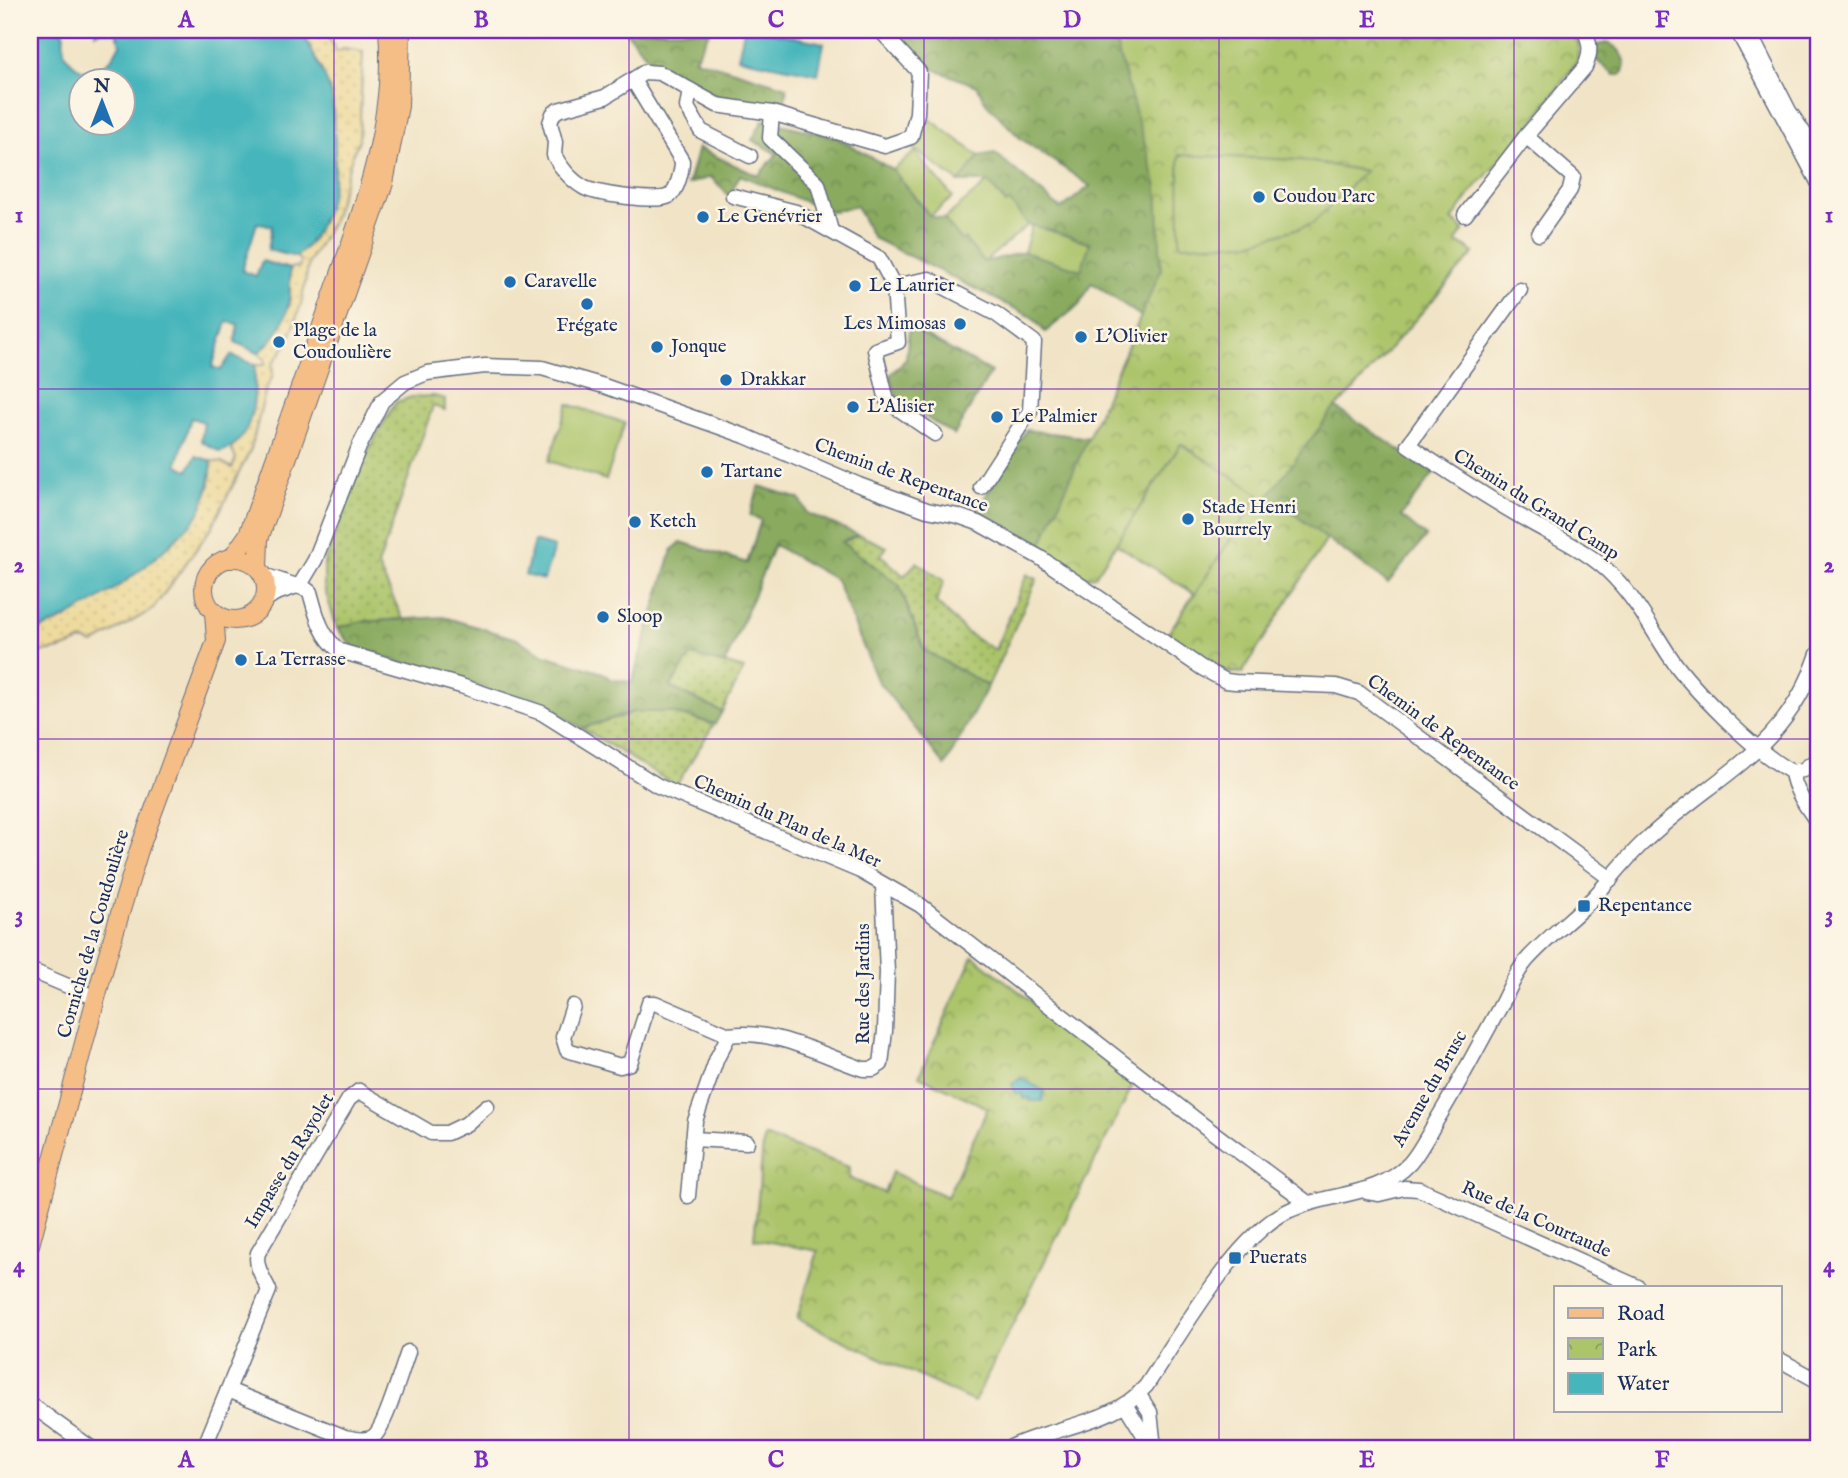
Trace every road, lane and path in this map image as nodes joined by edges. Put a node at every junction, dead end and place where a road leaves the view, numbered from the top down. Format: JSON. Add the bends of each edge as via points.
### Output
{"nodes":[{"id":1,"x":388,"y":30,"type":"edge"},
{"id":2,"x":401,"y":30,"type":"edge"},
{"id":3,"x":880,"y":30,"type":"edge"},
{"id":4,"x":1584,"y":30,"type":"edge"},
{"id":5,"x":1737,"y":30,"type":"edge"},
{"id":6,"x":1748,"y":30,"type":"edge"},
{"id":7,"x":634,"y":79,"type":"junction"},
{"id":8,"x":690,"y":90,"type":"junction"},
{"id":9,"x":772,"y":113,"type":"junction"},
{"id":10,"x":1526,"y":136,"type":"junction"},
{"id":11,"x":1818,"y":154,"type":"edge"},
{"id":12,"x":750,"y":156,"type":"dead end"},
{"id":13,"x":1818,"y":182,"type":"edge"},
{"id":14,"x":733,"y":196,"type":"dead end"},
{"id":15,"x":1465,"y":215,"type":"dead end"},
{"id":16,"x":831,"y":231,"type":"junction"},
{"id":17,"x":1539,"y":234,"type":"dead end"},
{"id":18,"x":894,"y":286,"type":"junction"},
{"id":19,"x":1520,"y":290,"type":"dead end"},
{"id":20,"x":935,"y":434,"type":"dead end"},
{"id":21,"x":981,"y":487,"type":"dead end"},
{"id":22,"x":231,"y":559,"type":"junction"},
{"id":23,"x":260,"y":571,"type":"junction"},
{"id":24,"x":300,"y":585,"type":"junction"},
{"id":25,"x":264,"y":601,"type":"junction"},
{"id":26,"x":214,"y":612,"type":"junction"},
{"id":27,"x":237,"y":620,"type":"junction"},
{"id":28,"x":216,"y":641,"type":"junction"},
{"id":29,"x":1818,"y":654,"type":"edge"},
{"id":30,"x":1760,"y":749,"type":"junction"},
{"id":31,"x":1818,"y":759,"type":"edge"},
{"id":32,"x":1792,"y":772,"type":"junction"},
{"id":33,"x":1818,"y":823,"type":"edge"},
{"id":34,"x":1611,"y":879,"type":"junction"},
{"id":35,"x":883,"y":885,"type":"junction"},
{"id":36,"x":30,"y":970,"type":"edge"},
{"id":37,"x":96,"y":998,"type":"junction"},
{"id":38,"x":573,"y":1006,"type":"dead end"},
{"id":39,"x":729,"y":1035,"type":"junction"},
{"id":40,"x":487,"y":1106,"type":"dead end"},
{"id":41,"x":693,"y":1139,"type":"junction"},
{"id":42,"x":747,"y":1142,"type":"dead end"},
{"id":43,"x":1404,"y":1169,"type":"junction"},
{"id":44,"x":1411,"y":1189,"type":"junction"},
{"id":45,"x":1363,"y":1191,"type":"junction"},
{"id":46,"x":688,"y":1196,"type":"dead end"},
{"id":47,"x":1308,"y":1203,"type":"junction"},
{"id":48,"x":30,"y":1245,"type":"edge"},
{"id":49,"x":1636,"y":1286,"type":"edge"},
{"id":50,"x":408,"y":1352,"type":"dead end"},
{"id":51,"x":1782,"y":1361,"type":"edge"},
{"id":52,"x":1818,"y":1381,"type":"edge"},
{"id":53,"x":228,"y":1390,"type":"junction"},
{"id":54,"x":1139,"y":1395,"type":"junction"},
{"id":55,"x":30,"y":1404,"type":"edge"},
{"id":56,"x":1125,"y":1406,"type":"junction"},
{"id":57,"x":1152,"y":1417,"type":"junction"},
{"id":58,"x":1146,"y":1442,"type":"edge"},
{"id":59,"x":91,"y":1448,"type":"edge"},
{"id":60,"x":204,"y":1448,"type":"edge"},
{"id":61,"x":1009,"y":1448,"type":"edge"},
{"id":62,"x":1154,"y":1448,"type":"edge"}],
"edges":[{"from":1,"to":22,"type":"main road","via":[[386,104],[370,183],[248,535]]},
{"from":2,"to":23,"type":"main road","via":[[399,106],[384,183],[259,539]]},
{"from":3,"to":9,"type":"street","via":[[919,72],[912,137],[885,146]]},
{"from":4,"to":10,"type":"street","via":[[1590,41],[1585,67]]},
{"from":5,"to":13,"type":"street"},
{"from":6,"to":11,"type":"street","via":[[1789,111]]},
{"from":7,"to":7,"type":"street","via":[[682,162],[673,191],[664,198],[587,190],[554,155],[552,114],[605,97]]},
{"from":7,"to":8,"type":"street","via":[[655,72]]},
{"from":8,"to":9,"type":"street","via":[[717,105]]},
{"from":8,"to":12,"type":"street","via":[[687,107],[701,131]]},
{"from":9,"to":16,"type":"street","via":[[769,138],[818,184]]},
{"from":10,"to":15,"type":"street"},
{"from":10,"to":17,"type":"street","via":[[1573,177],[1572,186]]},
{"from":14,"to":16,"type":"street","via":[[796,212]]},
{"from":16,"to":18,"type":"street","via":[[879,258]]},
{"from":18,"to":20,"type":"street","via":[[898,342],[875,350],[887,401]]},
{"from":18,"to":21,"type":"street","via":[[929,279],[996,314],[1034,342],[1030,411]]},
{"from":19,"to":30,"type":"street","name":"Chemin du Grand Camp","via":[[1408,445],[1614,576],[1700,693]]},
{"from":22,"to":23,"type":"main road","via":[[245,560]]},
{"from":22,"to":26,"type":"main road","via":[[214,567],[205,584],[206,600]]},
{"from":23,"to":24,"type":"street"},
{"from":23,"to":25,"type":"main road"},
{"from":24,"to":25,"type":"street"},
{"from":24,"to":34,"type":"street","name":"Chemin de Repentance","via":[[382,401],[405,382],[428,373],[485,366],[542,368],[745,436],[928,510],[978,523],[1039,557],[1226,681],[1336,686],[1359,693]]},
{"from":24,"to":35,"type":"street","name":"Chemin du Plan de la Mer","via":[[310,593],[323,632],[340,651],[542,713],[658,786],[860,871]]},
{"from":25,"to":27,"type":"main road","via":[[253,614]]},
{"from":26,"to":27,"type":"main road"},
{"from":26,"to":28,"type":"main road"},
{"from":27,"to":28,"type":"main road"},
{"from":28,"to":37,"type":"main road","name":"Corniche de la Coudoulière","via":[[150,818]]},
{"from":29,"to":30,"type":"street","name":"Avenue du Brusc","via":[[1792,709]]},
{"from":30,"to":32,"type":"street"},
{"from":30,"to":34,"type":"street","name":"Avenue du Brusc","via":[[1644,841]]},
{"from":31,"to":32,"type":"street"},
{"from":32,"to":33,"type":"street"},
{"from":34,"to":43,"type":"street","name":"Avenue du Brusc","via":[[1522,964],[1464,1075]]},
{"from":35,"to":39,"type":"street","name":"Rue des Jardins","via":[[887,972],[881,1063],[863,1069],[781,1039],[746,1032]]},
{"from":35,"to":47,"type":"street","name":"Chemin du Plan de la Mer","via":[[920,905]]},
{"from":36,"to":37,"type":"street"},
{"from":37,"to":48,"type":"main road","name":"Corniche de la Coudoulière"},
{"from":38,"to":39,"type":"street","via":[[564,1037],[568,1051],[620,1066],[629,1063],[649,1003]]},
{"from":39,"to":41,"type":"street","via":[[695,1121]]},
{"from":40,"to":53,"type":"street","name":"Impasse du Rayolet","via":[[466,1124],[447,1133],[431,1133],[359,1091],[349,1099],[258,1252],[256,1258],[269,1290]]},
{"from":41,"to":42,"type":"street"},
{"from":41,"to":46,"type":"street"},
{"from":43,"to":44,"type":"street","via":[[1400,1183]]},
{"from":43,"to":45,"type":"street","name":"Avenue du Brusc"},
{"from":44,"to":45,"type":"street","via":[[1379,1194]]},
{"from":44,"to":49,"type":"street","name":"Rue de la Courtaude"},
{"from":45,"to":47,"type":"street","name":"Avenue du Brusc"},
{"from":47,"to":54,"type":"street","name":"Avenue du Brusc","via":[[1271,1220],[1245,1245]]},
{"from":50,"to":53,"type":"street","via":[[382,1425],[374,1436],[359,1440]]},
{"from":51,"to":52,"type":"street"},
{"from":53,"to":60,"type":"street","name":"Impasse du Rayolet"},
{"from":54,"to":56,"type":"street","name":"Avenue du Brusc"},
{"from":54,"to":57,"type":"street"},
{"from":55,"to":59,"type":"street"},
{"from":56,"to":58,"type":"street"},
{"from":56,"to":61,"type":"street","name":"Avenue du Brusc"},
{"from":57,"to":58,"type":"street","via":[[1147,1421]]},
{"from":57,"to":62,"type":"street"}]}
